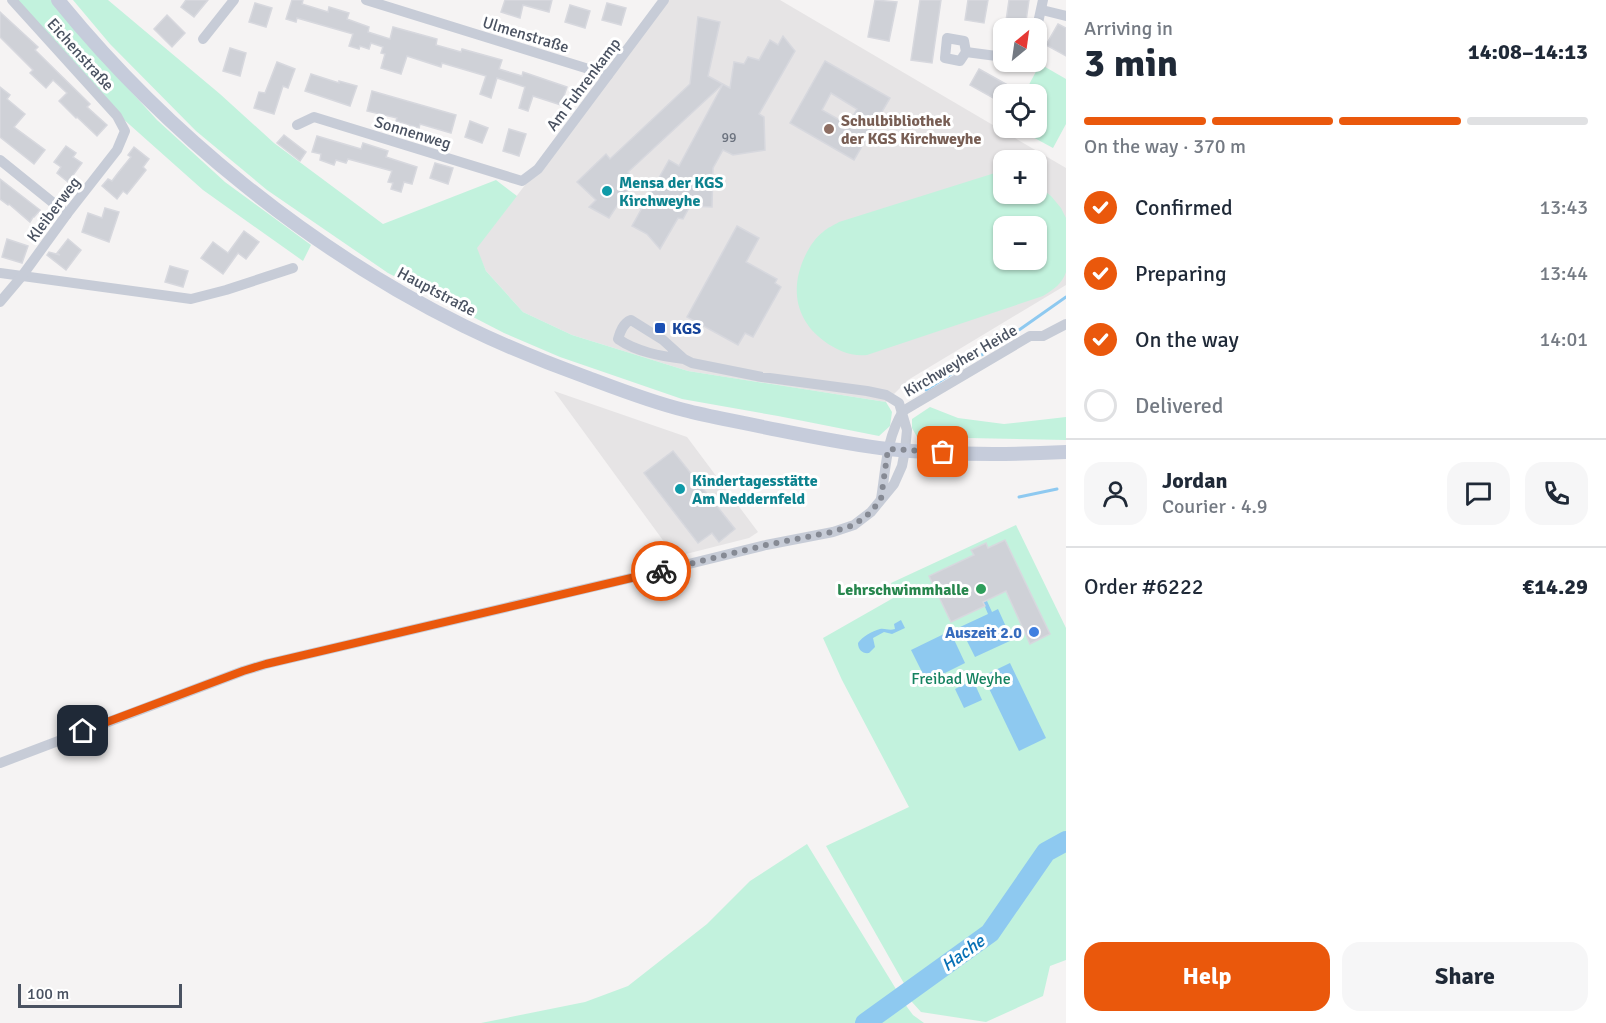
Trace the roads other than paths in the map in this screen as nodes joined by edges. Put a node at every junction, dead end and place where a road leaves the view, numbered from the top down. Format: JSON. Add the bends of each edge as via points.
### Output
{"nodes":[{"id":1,"x":12,"y":0,"type":"edge"},
{"id":2,"x":58,"y":0,"type":"edge"},
{"id":3,"x":234,"y":0,"type":"edge"},
{"id":4,"x":366,"y":0,"type":"edge"},
{"id":5,"x":664,"y":0,"type":"edge"},
{"id":6,"x":1042,"y":5,"type":"edge"},
{"id":7,"x":1066,"y":16,"type":"edge"},
{"id":8,"x":202,"y":39,"type":"dead end"},
{"id":9,"x":966,"y":52,"type":"dead end"},
{"id":10,"x":993,"y":56,"type":"edge"},
{"id":11,"x":608,"y":75,"type":"junction"},
{"id":12,"x":297,"y":124,"type":"dead end"},
{"id":13,"x":125,"y":131,"type":"joint"},
{"id":14,"x":0,"y":160,"type":"edge"},
{"id":15,"x":522,"y":181,"type":"joint"},
{"id":16,"x":67,"y":214,"type":"junction"},
{"id":17,"x":293,"y":268,"type":"dead end"},
{"id":18,"x":0,"y":273,"type":"edge"},
{"id":19,"x":22,"y":276,"type":"junction"},
{"id":20,"x":0,"y":302,"type":"edge"},
{"id":21,"x":1066,"y":324,"type":"edge"},
{"id":22,"x":684,"y":359,"type":"junction"},
{"id":23,"x":903,"y":411,"type":"junction"},
{"id":24,"x":888,"y":449,"type":"junction"},
{"id":25,"x":905,"y":450,"type":"junction"},
{"id":26,"x":1066,"y":452,"type":"edge"},
{"id":27,"x":881,"y":499,"type":"junction"},
{"id":28,"x":0,"y":763,"type":"edge"}],
"edges":[{"from":1,"to":13,"type":"street","name":"Eichenstraße","via":[[117,116]]},
{"from":2,"to":24,"type":"main road","name":"Hauptstraße","via":[[114,65],[219,164],[331,249],[406,295],[548,363],[682,410]]},
{"from":3,"to":8,"type":"street"},
{"from":4,"to":11,"type":"street","name":"Ulmenstraße"},
{"from":5,"to":11,"type":"street","name":"Am Fuhrenkamp"},
{"from":6,"to":7,"type":"street"},
{"from":9,"to":10,"type":"street"},
{"from":11,"to":15,"type":"street","name":"Am Fuhrenkamp","via":[[538,169]]},
{"from":12,"to":15,"type":"street","name":"Sonnenweg","via":[[314,117]]},
{"from":13,"to":16,"type":"street","name":"Kleiberweg","via":[[117,150]]},
{"from":14,"to":16,"type":"street"},
{"from":16,"to":19,"type":"street","name":"Kleiberweg"},
{"from":17,"to":19,"type":"street","via":[[191,299]]},
{"from":18,"to":19,"type":"street"},
{"from":19,"to":20,"type":"street","name":"Kleiberweg"},
{"from":21,"to":23,"type":"street","name":"Kirchweyher Heide","via":[[1043,336],[1030,336]]},
{"from":22,"to":22,"type":"street","via":[[631,320],[621,330],[618,339],[628,346]]},
{"from":22,"to":23,"type":"street","via":[[762,377],[886,395],[899,403]]},
{"from":23,"to":24,"type":"street","via":[[894,425]]},
{"from":23,"to":25,"type":"street","via":[[908,430]]},
{"from":24,"to":25,"type":"main road","name":"Hauptstraße"},
{"from":24,"to":27,"type":"street"},
{"from":25,"to":26,"type":"main road","name":"Hauptstraße"},
{"from":25,"to":27,"type":"street","via":[[894,484]]},
{"from":27,"to":28,"type":"street","via":[[854,525],[832,532],[266,664]]}]}
